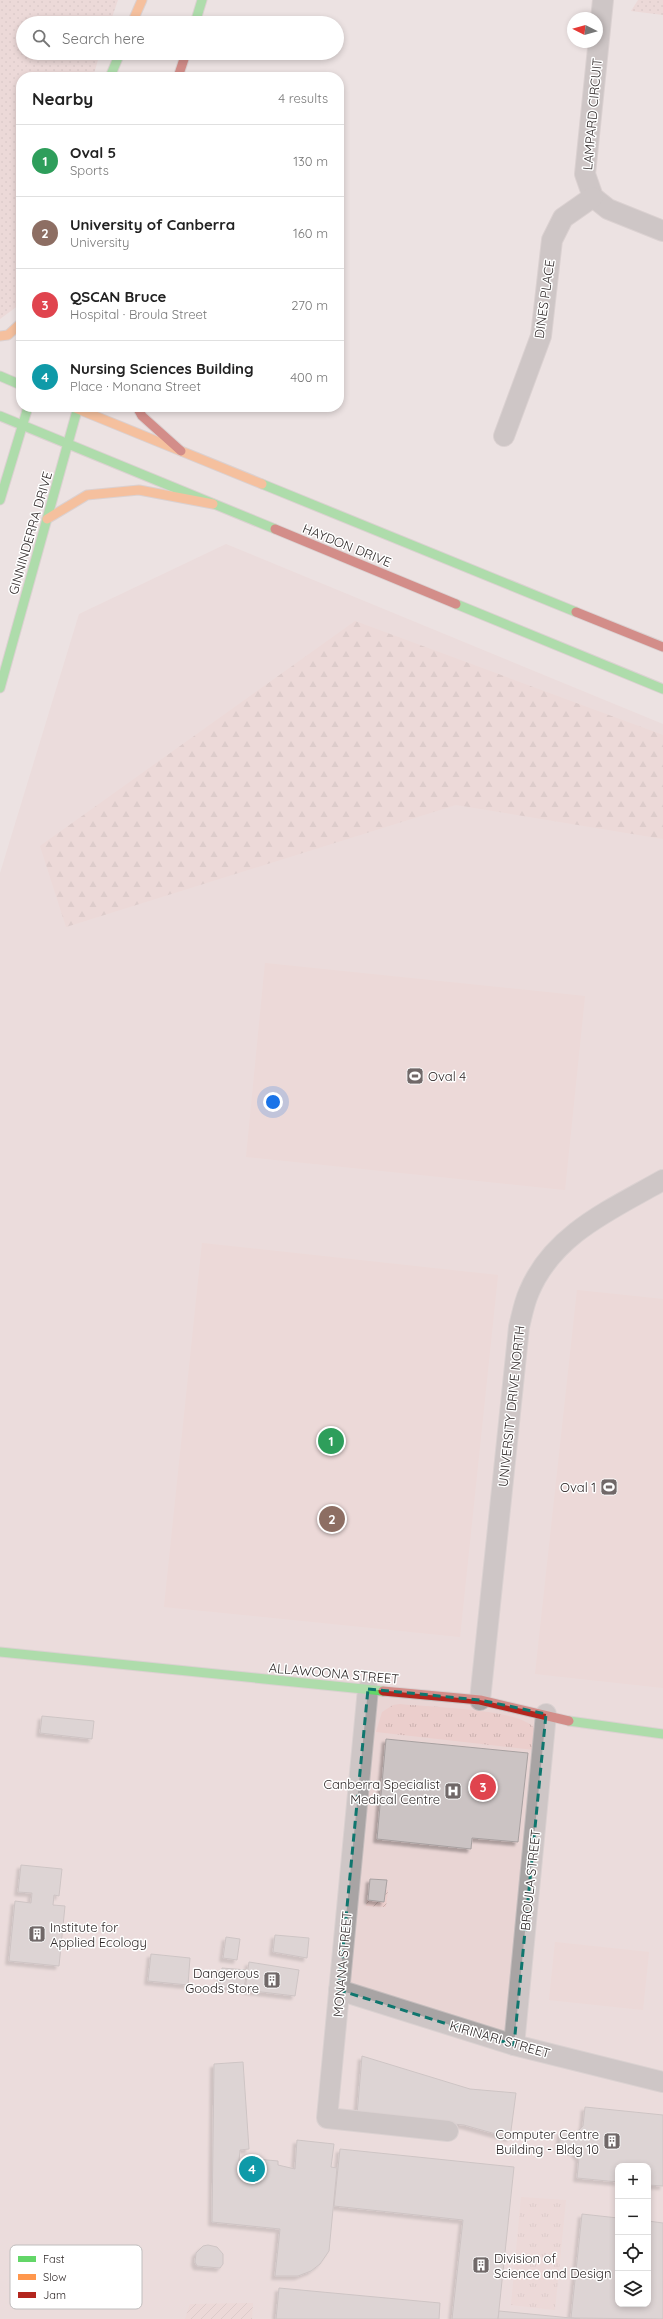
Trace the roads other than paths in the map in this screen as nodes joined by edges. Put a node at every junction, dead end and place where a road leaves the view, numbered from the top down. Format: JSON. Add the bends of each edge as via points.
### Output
{"nodes":[{"id":1,"x":142,"y":0,"type":"edge"},
{"id":2,"x":149,"y":0,"type":"edge"},
{"id":3,"x":202,"y":0,"type":"edge"},
{"id":4,"x":603,"y":0,"type":"edge"},
{"id":5,"x":135,"y":16,"type":"edge"},
{"id":6,"x":144,"y":16,"type":"edge"},
{"id":7,"x":197,"y":16,"type":"edge"},
{"id":8,"x":117,"y":60,"type":"edge"},
{"id":9,"x":184,"y":60,"type":"edge"},
{"id":10,"x":112,"y":72,"type":"edge"},
{"id":11,"x":180,"y":72,"type":"edge"},
{"id":12,"x":593,"y":197,"type":"junction"},
{"id":13,"x":663,"y":231,"type":"edge"},
{"id":14,"x":16,"y":328,"type":"edge"},
{"id":15,"x":0,"y":336,"type":"edge"},
{"id":16,"x":0,"y":376,"type":"edge"},
{"id":17,"x":16,"y":383,"type":"edge"},
{"id":18,"x":26,"y":412,"type":"edge"},
{"id":19,"x":75,"y":412,"type":"edge"},
{"id":20,"x":86,"y":412,"type":"edge"},
{"id":21,"x":139,"y":412,"type":"edge"},
{"id":22,"x":0,"y":416,"type":"edge"},
{"id":23,"x":22,"y":426,"type":"junction"},
{"id":24,"x":504,"y":436,"type":"dead end"},
{"id":25,"x":68,"y":445,"type":"junction"},
{"id":26,"x":181,"y":451,"type":"junction"},
{"id":27,"x":0,"y":500,"type":"edge"},
{"id":28,"x":213,"y":504,"type":"junction"},
{"id":29,"x":47,"y":519,"type":"junction"},
{"id":30,"x":663,"y":647,"type":"edge"},
{"id":31,"x":0,"y":688,"type":"edge"},
{"id":32,"x":663,"y":689,"type":"edge"},
{"id":33,"x":663,"y":1180,"type":"edge"},
{"id":34,"x":0,"y":1652,"type":"edge"},
{"id":35,"x":368,"y":1689,"type":"junction"},
{"id":36,"x":480,"y":1700,"type":"junction"},
{"id":37,"x":546,"y":1714,"type":"junction"},
{"id":38,"x":663,"y":1734,"type":"edge"},
{"id":39,"x":339,"y":1990,"type":"junction"},
{"id":40,"x":514,"y":2045,"type":"junction"},
{"id":41,"x":663,"y":2082,"type":"edge"},
{"id":42,"x":448,"y":2131,"type":"dead end"}],
"edges":[{"from":1,"to":5,"type":"main road"},
{"from":2,"to":6,"type":"main road"},
{"from":3,"to":7,"type":"main road"},
{"from":4,"to":12,"type":"street","name":"LAMPARD CIRCUIT","via":[[585,174]]},
{"from":8,"to":10,"type":"main road"},
{"from":9,"to":11,"type":"main road"},
{"from":12,"to":13,"type":"street","via":[[608,209]]},
{"from":12,"to":24,"type":"street","name":"DINES PLACE","via":[[564,218],[552,240],[541,336]]},
{"from":14,"to":15,"type":"main road","via":[[8,336]]},
{"from":16,"to":17,"type":"main road"},
{"from":18,"to":23,"type":"main road"},
{"from":19,"to":25,"type":"main road","name":"GINNINDERRA DRIVE"},
{"from":20,"to":26,"type":"main road","name":"HAYDON DRIVE"},
{"from":21,"to":26,"type":"main road"},
{"from":22,"to":23,"type":"main road","name":"HAYDON DRIVE"},
{"from":23,"to":25,"type":"main road","name":"HAYDON DRIVE"},
{"from":23,"to":27,"type":"main road"},
{"from":25,"to":28,"type":"main road","name":"HAYDON DRIVE"},
{"from":25,"to":29,"type":"main road","name":"GINNINDERRA DRIVE"},
{"from":26,"to":30,"type":"main road","name":"HAYDON DRIVE"},
{"from":28,"to":29,"type":"main road","via":[[139,490],[87,496]]},
{"from":28,"to":32,"type":"main road","name":"HAYDON DRIVE"},
{"from":29,"to":31,"type":"main road","name":"GINNINDERRA DRIVE"},
{"from":33,"to":36,"type":"street","name":"UNIVERSITY DRIVE NORTH","via":[[582,1226],[551,1257],[539,1272],[529,1292],[518,1327]]},
{"from":34,"to":35,"type":"main road","name":"ALLAWOONA STREET"},
{"from":35,"to":36,"type":"main road","name":"ALLAWOONA STREET"},
{"from":35,"to":39,"type":"street","name":"MONANA STREET"},
{"from":36,"to":37,"type":"main road","name":"ALLAWOONA STREET"},
{"from":37,"to":38,"type":"main road","name":"ALLAWOONA STREET","via":[[582,1724]]},
{"from":37,"to":40,"type":"street","name":"BROULA STREET"},
{"from":39,"to":40,"type":"street","name":"KIRINARI STREET"},
{"from":39,"to":42,"type":"street","name":"MONANA STREET","via":[[327,2118]]},
{"from":40,"to":41,"type":"street","name":"KIRINARI STREET"}]}
